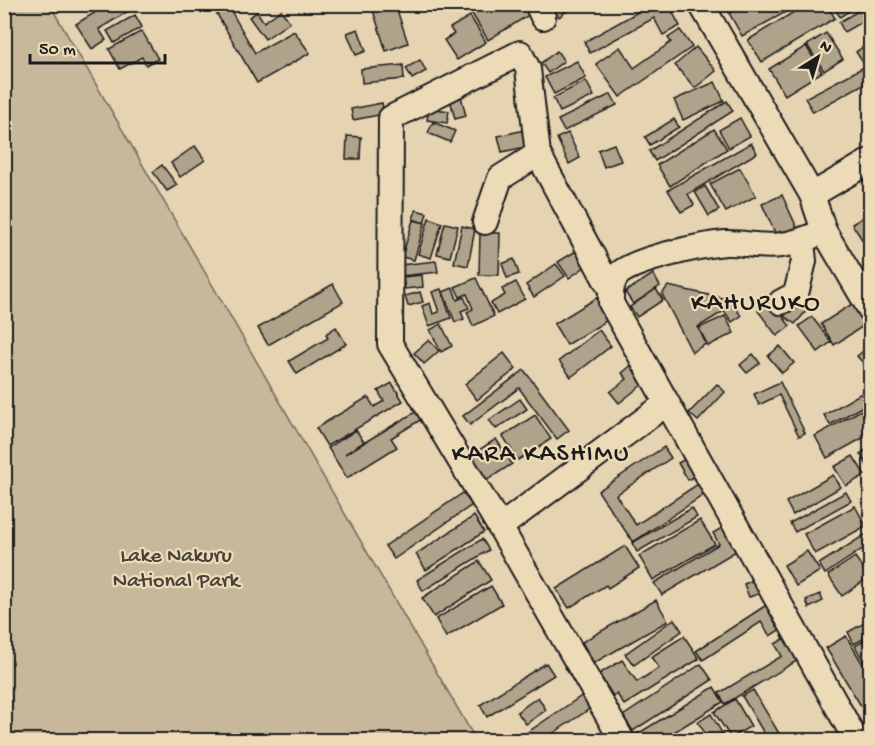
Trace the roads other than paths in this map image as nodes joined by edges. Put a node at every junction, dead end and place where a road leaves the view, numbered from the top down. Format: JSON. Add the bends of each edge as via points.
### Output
{"nodes":[{"id":1,"x":701,"y":4,"type":"edge"},
{"id":2,"x":538,"y":154,"type":"junction"},
{"id":3,"x":870,"y":161,"type":"edge"},
{"id":4,"x":812,"y":195,"type":"junction"},
{"id":5,"x":485,"y":222,"type":"dead end"},
{"id":6,"x":824,"y":231,"type":"junction"},
{"id":7,"x":802,"y":242,"type":"junction"},
{"id":8,"x":610,"y":288,"type":"junction"},
{"id":9,"x":782,"y":302,"type":"dead end"},
{"id":10,"x":870,"y":309,"type":"edge"},
{"id":11,"x":667,"y":403,"type":"junction"},
{"id":12,"x":501,"y":527,"type":"junction"},
{"id":13,"x":622,"y":741,"type":"edge"},
{"id":14,"x":856,"y":741,"type":"edge"}],
"edges":[{"from":1,"to":4,"type":"street"},
{"from":2,"to":5,"type":"street","via":[[500,178]]},
{"from":2,"to":8,"type":"street"},
{"from":2,"to":12,"type":"street","via":[[528,69],[520,53],[391,118],[390,344]]},
{"from":3,"to":4,"type":"street"},
{"from":4,"to":6,"type":"street"},
{"from":6,"to":7,"type":"street"},
{"from":6,"to":10,"type":"street"},
{"from":7,"to":8,"type":"street","via":[[777,246],[726,243],[695,248],[628,267],[616,276]]},
{"from":7,"to":9,"type":"street","via":[[804,261],[796,294]]},
{"from":8,"to":11,"type":"street","via":[[611,303]]},
{"from":11,"to":12,"type":"street"},
{"from":11,"to":14,"type":"street"},
{"from":12,"to":13,"type":"street"}]}
